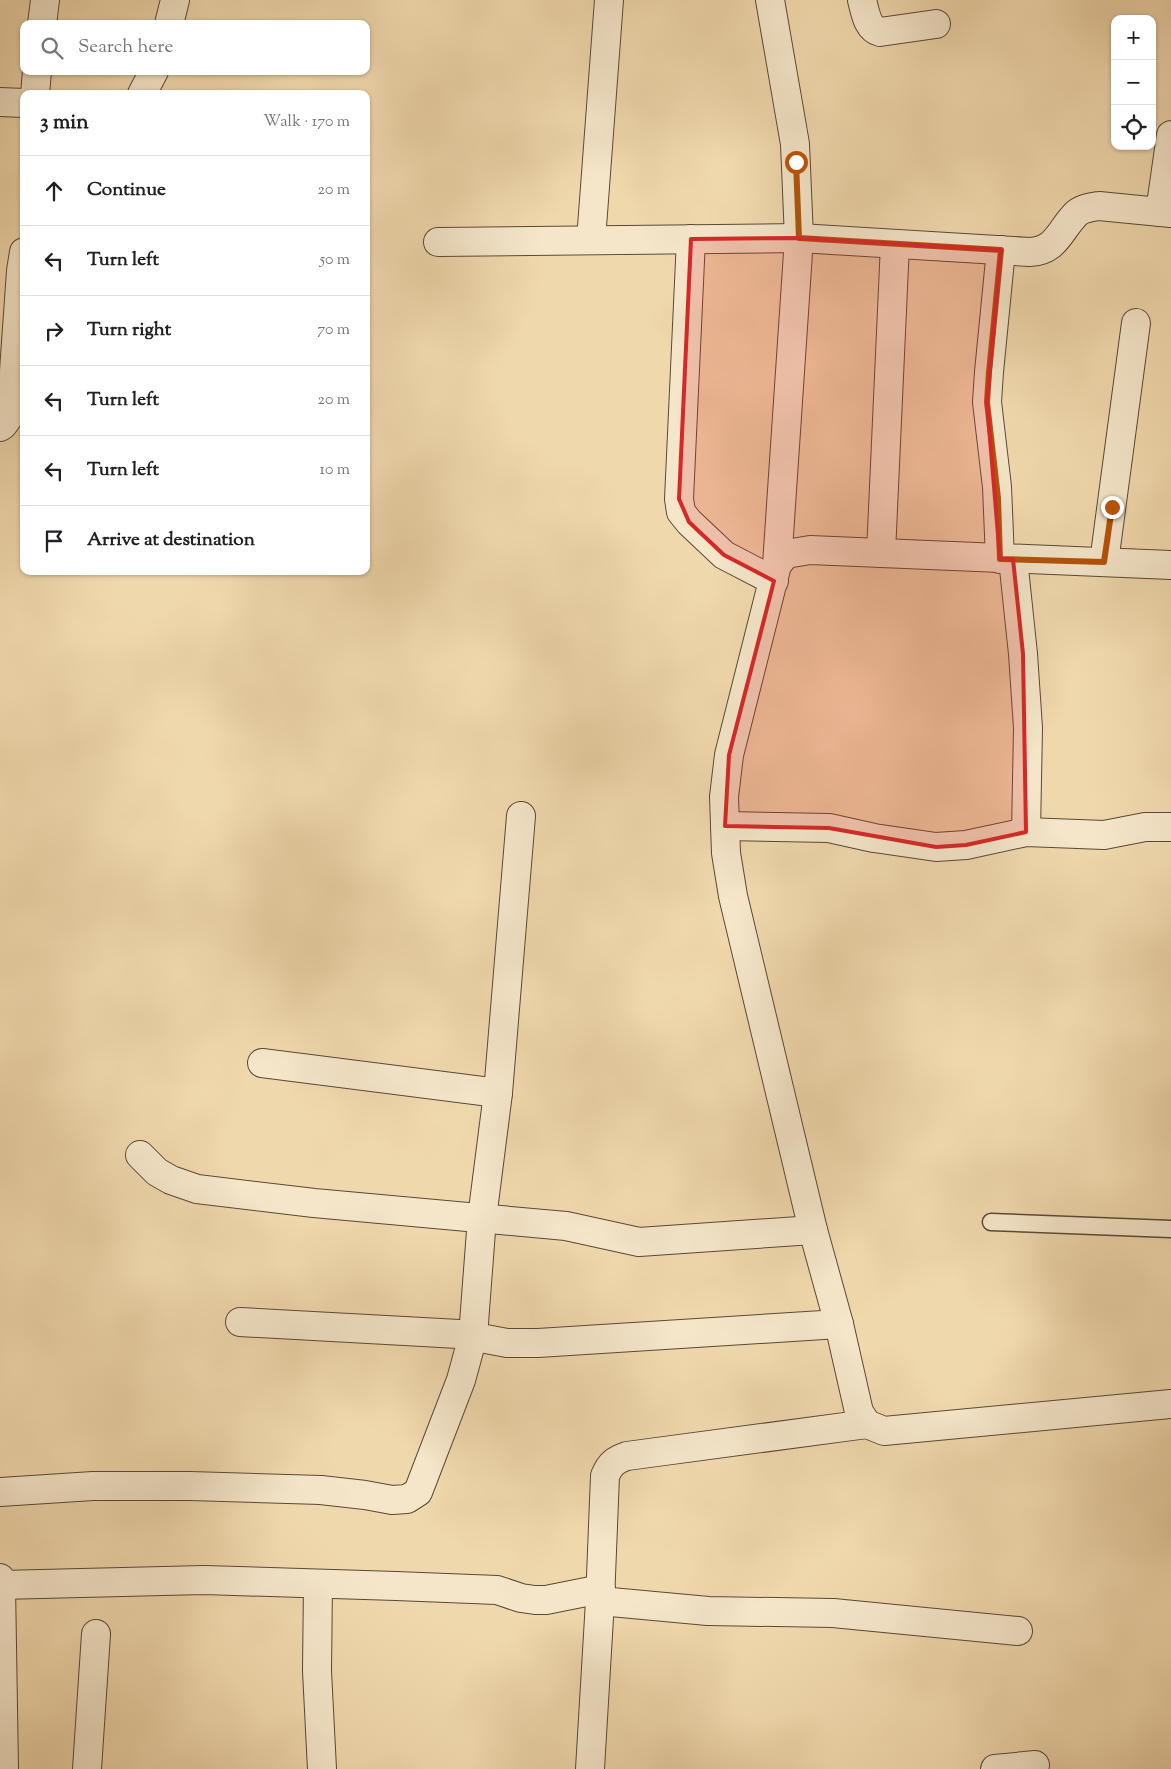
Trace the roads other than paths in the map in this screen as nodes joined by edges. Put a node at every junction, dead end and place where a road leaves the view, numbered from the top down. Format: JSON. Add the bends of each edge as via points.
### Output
{"nodes":[{"id":1,"x":45,"y":0,"type":"edge"},
{"id":2,"x":175,"y":0,"type":"edge"},
{"id":3,"x":609,"y":0,"type":"edge"},
{"id":4,"x":770,"y":0,"type":"edge"},
{"id":5,"x":862,"y":0,"type":"edge"},
{"id":6,"x":42,"y":20,"type":"edge"},
{"id":7,"x":170,"y":20,"type":"edge"},
{"id":8,"x":936,"y":24,"type":"dead end"},
{"id":9,"x":37,"y":75,"type":"edge"},
{"id":10,"x":152,"y":75,"type":"edge"},
{"id":11,"x":36,"y":90,"type":"edge"},
{"id":12,"x":144,"y":90,"type":"edge"},
{"id":13,"x":0,"y":102,"type":"edge"},
{"id":14,"x":20,"y":102,"type":"edge"},
{"id":15,"x":1171,"y":136,"type":"edge"},
{"id":16,"x":1166,"y":213,"type":"edge"},
{"id":17,"x":799,"y":238,"type":"junction"},
{"id":18,"x":691,"y":239,"type":"junction"},
{"id":19,"x":591,"y":240,"type":"junction"},
{"id":20,"x":438,"y":242,"type":"dead end"},
{"id":21,"x":896,"y":244,"type":"junction"},
{"id":22,"x":1001,"y":250,"type":"junction"},
{"id":23,"x":20,"y":285,"type":"edge"},
{"id":24,"x":1136,"y":322,"type":"dead end"},
{"id":25,"x":0,"y":426,"type":"edge"},
{"id":26,"x":881,"y":553,"type":"junction"},
{"id":27,"x":1007,"y":559,"type":"junction"},
{"id":28,"x":1104,"y":562,"type":"junction"},
{"id":29,"x":1171,"y":565,"type":"edge"},
{"id":30,"x":776,"y":573,"type":"junction"},
{"id":31,"x":521,"y":816,"type":"dead end"},
{"id":32,"x":725,"y":826,"type":"junction"},
{"id":33,"x":1171,"y":826,"type":"edge"},
{"id":34,"x":1026,"y":832,"type":"junction"},
{"id":35,"x":262,"y":1063,"type":"dead end"},
{"id":36,"x":498,"y":1093,"type":"junction"},
{"id":37,"x":140,"y":1154,"type":"dead end"},
{"id":38,"x":482,"y":1218,"type":"junction"},
{"id":39,"x":991,"y":1222,"type":"dead end"},
{"id":40,"x":1171,"y":1229,"type":"edge"},
{"id":41,"x":813,"y":1230,"type":"junction"},
{"id":42,"x":240,"y":1322,"type":"dead end"},
{"id":43,"x":839,"y":1324,"type":"junction"},
{"id":44,"x":473,"y":1336,"type":"junction"},
{"id":45,"x":1171,"y":1404,"type":"edge"},
{"id":46,"x":867,"y":1424,"type":"junction"},
{"id":47,"x":0,"y":1492,"type":"edge"},
{"id":48,"x":0,"y":1582,"type":"edge"},
{"id":49,"x":318,"y":1584,"type":"junction"},
{"id":50,"x":600,"y":1595,"type":"junction"},
{"id":51,"x":1018,"y":1631,"type":"dead end"},
{"id":52,"x":96,"y":1634,"type":"dead end"},
{"id":53,"x":1035,"y":1765,"type":"dead end"},
{"id":54,"x":4,"y":1769,"type":"edge"},
{"id":55,"x":87,"y":1769,"type":"edge"},
{"id":56,"x":322,"y":1769,"type":"edge"},
{"id":57,"x":590,"y":1769,"type":"edge"},
{"id":58,"x":995,"y":1769,"type":"edge"}],
"edges":[{"from":1,"to":6,"type":"street"},
{"from":2,"to":7,"type":"street"},
{"from":3,"to":19,"type":"street"},
{"from":4,"to":17,"type":"street","via":[[795,144]]},
{"from":5,"to":8,"type":"street","via":[[871,28],[875,31]]},
{"from":9,"to":11,"type":"street"},
{"from":10,"to":12,"type":"street"},
{"from":13,"to":14,"type":"street"},
{"from":15,"to":16,"type":"street"},
{"from":16,"to":22,"type":"street","via":[[1099,206],[1088,208],[1078,212],[1049,247],[1039,252]]},
{"from":17,"to":18,"type":"street"},
{"from":17,"to":21,"type":"street"},
{"from":17,"to":30,"type":"street"},
{"from":18,"to":19,"type":"street"},
{"from":18,"to":30,"type":"street","via":[[681,512],[724,555]]},
{"from":19,"to":20,"type":"street"},
{"from":21,"to":22,"type":"street"},
{"from":21,"to":26,"type":"street"},
{"from":22,"to":27,"type":"street","via":[[987,402]]},
{"from":23,"to":25,"type":"street","via":[[11,414]]},
{"from":24,"to":28,"type":"street"},
{"from":26,"to":27,"type":"street"},
{"from":26,"to":30,"type":"street","via":[[810,550],[786,554]]},
{"from":27,"to":28,"type":"street"},
{"from":27,"to":34,"type":"street","via":[[1023,654],[1028,728]]},
{"from":28,"to":29,"type":"street"},
{"from":30,"to":32,"type":"street","via":[[729,755],[724,797]]},
{"from":31,"to":36,"type":"street"},
{"from":32,"to":34,"type":"street","via":[[829,828],[936,847],[966,845]]},
{"from":32,"to":41,"type":"street","via":[[733,896]]},
{"from":33,"to":34,"type":"street","via":[[1104,834]]},
{"from":35,"to":36,"type":"street"},
{"from":36,"to":38,"type":"street"},
{"from":37,"to":38,"type":"street","via":[[157,1172],[197,1190]]},
{"from":38,"to":41,"type":"street","via":[[566,1226],[639,1242]]},
{"from":38,"to":44,"type":"street"},
{"from":39,"to":40,"type":"lane"},
{"from":41,"to":43,"type":"street"},
{"from":42,"to":44,"type":"street"},
{"from":43,"to":44,"type":"street","via":[[538,1343],[507,1343]]},
{"from":43,"to":46,"type":"street","via":[[859,1412]]},
{"from":44,"to":47,"type":"street","via":[[461,1380],[418,1492],[407,1499],[392,1500],[322,1490],[190,1486],[93,1486]]},
{"from":45,"to":46,"type":"street","via":[[884,1431]]},
{"from":46,"to":50,"type":"street","via":[[637,1454],[616,1460],[609,1465],[604,1476]]},
{"from":48,"to":49,"type":"street","via":[[195,1580]]},
{"from":48,"to":54,"type":"street"},
{"from":49,"to":50,"type":"street","via":[[486,1589],[535,1600]]},
{"from":49,"to":56,"type":"street","via":[[317,1671]]},
{"from":50,"to":51,"type":"street","via":[[708,1611],[833,1613]]},
{"from":50,"to":57,"type":"street"},
{"from":52,"to":55,"type":"street"},
{"from":53,"to":58,"type":"street"}]}
